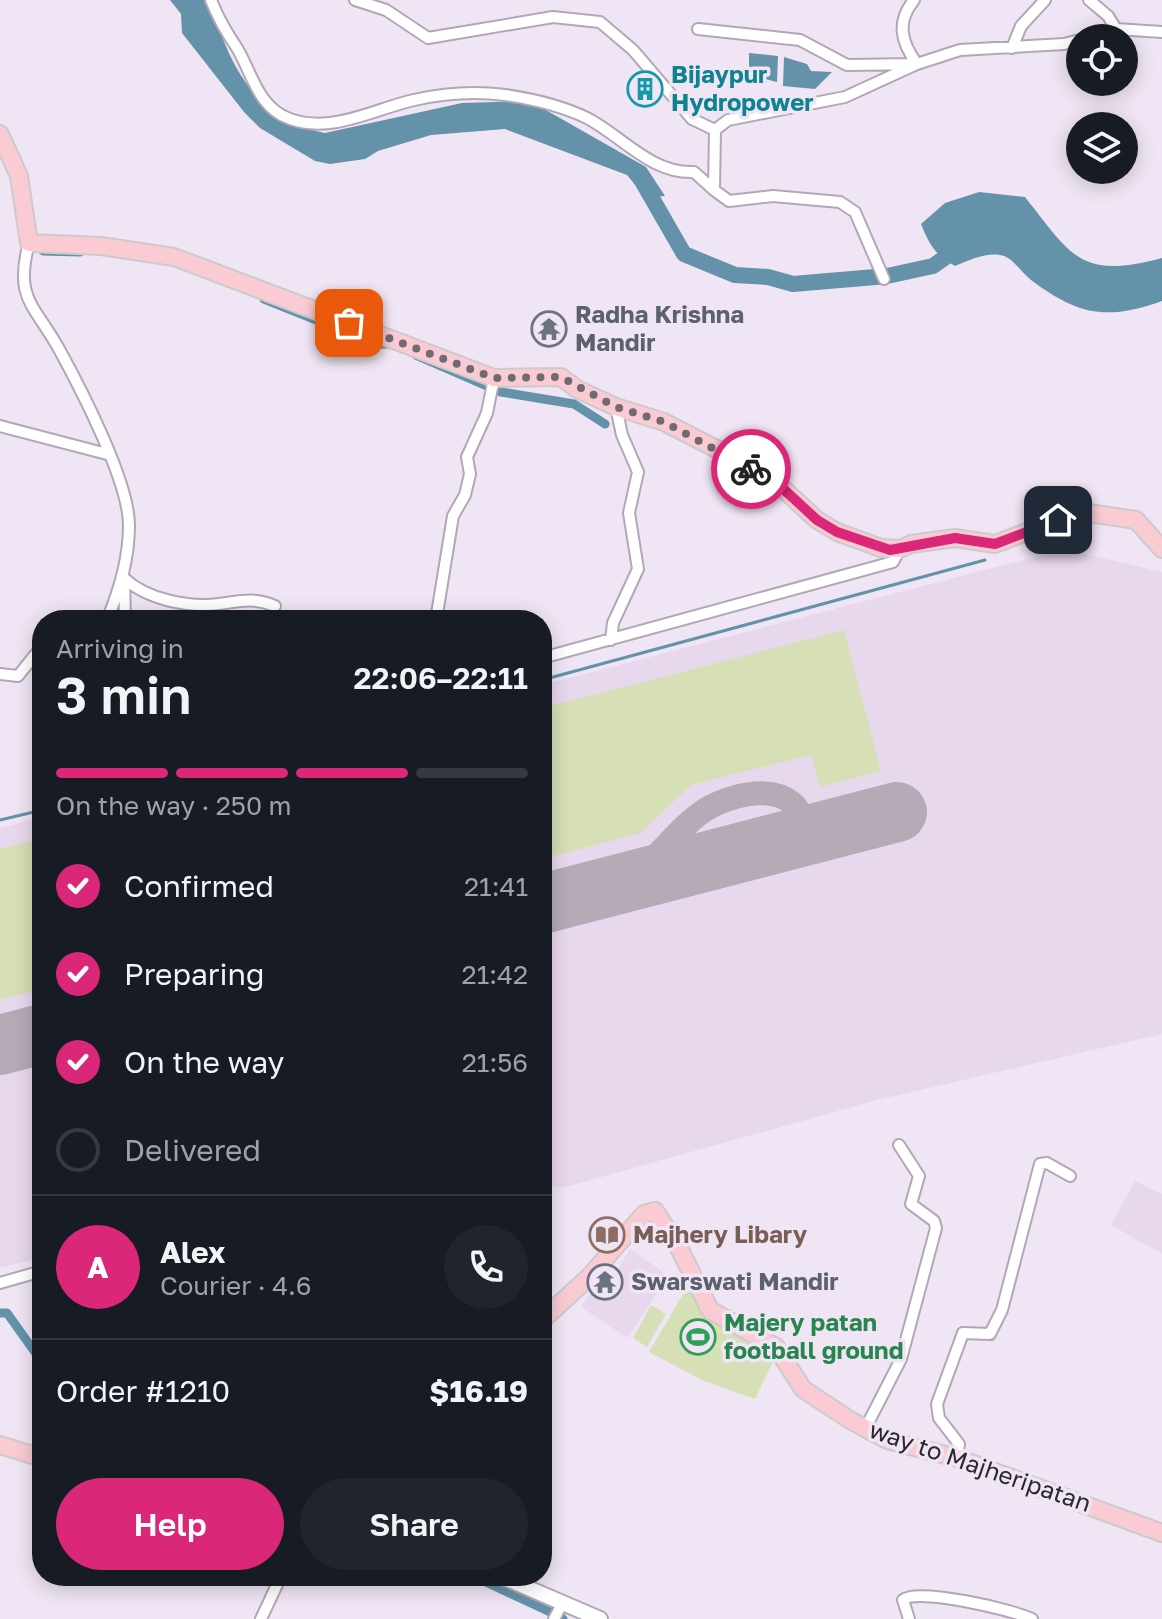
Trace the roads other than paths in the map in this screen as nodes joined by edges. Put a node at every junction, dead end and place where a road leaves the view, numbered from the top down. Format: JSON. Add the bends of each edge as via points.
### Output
{"nodes":[{"id":1,"x":211,"y":0,"type":"edge"},
{"id":2,"x":355,"y":0,"type":"edge"},
{"id":3,"x":914,"y":0,"type":"edge"},
{"id":4,"x":1045,"y":0,"type":"edge"},
{"id":5,"x":1089,"y":0,"type":"edge"},
{"id":6,"x":1113,"y":24,"type":"edge"},
{"id":7,"x":698,"y":29,"type":"dead end"},
{"id":8,"x":1138,"y":30,"type":"edge"},
{"id":9,"x":1162,"y":32,"type":"edge"},
{"id":10,"x":1066,"y":42,"type":"edge"},
{"id":11,"x":1012,"y":48,"type":"junction"},
{"id":12,"x":917,"y":64,"type":"junction"},
{"id":13,"x":715,"y":130,"type":"junction"},
{"id":14,"x":0,"y":134,"type":"edge"},
{"id":15,"x":714,"y":190,"type":"junction"},
{"id":16,"x":29,"y":243,"type":"junction"},
{"id":17,"x":883,"y":276,"type":"dead end"},
{"id":18,"x":494,"y":378,"type":"junction"},
{"id":19,"x":616,"y":407,"type":"junction"},
{"id":20,"x":0,"y":426,"type":"edge"},
{"id":21,"x":107,"y":454,"type":"junction"},
{"id":22,"x":900,"y":549,"type":"junction"},
{"id":23,"x":1162,"y":549,"type":"edge"},
{"id":24,"x":124,"y":578,"type":"junction"},
{"id":25,"x":275,"y":606,"type":"dead end"},
{"id":26,"x":111,"y":610,"type":"edge"},
{"id":27,"x":125,"y":610,"type":"edge"},
{"id":28,"x":438,"y":610,"type":"edge"},
{"id":29,"x":611,"y":640,"type":"junction"},
{"id":30,"x":552,"y":655,"type":"edge"},
{"id":31,"x":32,"y":658,"type":"edge"},
{"id":32,"x":0,"y":674,"type":"edge"},
{"id":33,"x":899,"y":1145,"type":"dead end"},
{"id":34,"x":1070,"y":1176,"type":"dead end"},
{"id":35,"x":32,"y":1274,"type":"edge"},
{"id":36,"x":0,"y":1283,"type":"edge"},
{"id":37,"x":552,"y":1311,"type":"edge"},
{"id":38,"x":865,"y":1429,"type":"junction"},
{"id":39,"x":0,"y":1445,"type":"edge"},
{"id":40,"x":32,"y":1455,"type":"edge"},
{"id":41,"x":957,"y":1458,"type":"junction"},
{"id":42,"x":1162,"y":1533,"type":"edge"},
{"id":43,"x":276,"y":1586,"type":"edge"},
{"id":44,"x":522,"y":1586,"type":"edge"},
{"id":45,"x":562,"y":1604,"type":"junction"},
{"id":46,"x":261,"y":1619,"type":"edge"},
{"id":47,"x":554,"y":1619,"type":"edge"},
{"id":48,"x":600,"y":1619,"type":"edge"},
{"id":49,"x":909,"y":1619,"type":"edge"},
{"id":50,"x":1032,"y":1619,"type":"edge"}],
"edges":[{"from":1,"to":15,"type":"street","via":[[249,78],[287,119],[312,124],[349,120],[447,94],[506,95],[588,119],[656,164],[677,173],[694,172]]},
{"from":2,"to":13,"type":"street","via":[[386,10],[428,38],[553,17],[600,22],[633,50],[692,119]]},
{"from":3,"to":12,"type":"street","via":[[900,28]]},
{"from":4,"to":11,"type":"street","via":[[1021,26]]},
{"from":5,"to":6,"type":"street"},
{"from":7,"to":12,"type":"street","via":[[800,40],[847,65]]},
{"from":8,"to":9,"type":"street"},
{"from":10,"to":11,"type":"street"},
{"from":11,"to":12,"type":"street","via":[[960,50]]},
{"from":12,"to":13,"type":"street","via":[[845,97],[728,120]]},
{"from":13,"to":15,"type":"street"},
{"from":14,"to":16,"type":"main road","via":[[19,176]]},
{"from":15,"to":17,"type":"street","via":[[729,201],[773,196],[840,202],[855,212]]},
{"from":16,"to":18,"type":"main road","via":[[174,257]]},
{"from":16,"to":21,"type":"street","via":[[23,293],[59,349]]},
{"from":18,"to":19,"type":"main road","via":[[561,377]]},
{"from":18,"to":28,"type":"street","via":[[487,413],[467,457],[470,474],[453,516]]},
{"from":19,"to":22,"type":"main road","via":[[664,422],[730,456],[778,484],[837,532]]},
{"from":19,"to":29,"type":"street","via":[[638,472],[629,513],[638,569],[613,623]]},
{"from":20,"to":21,"type":"street"},
{"from":21,"to":24,"type":"street","via":[[129,522]]},
{"from":22,"to":23,"type":"main road","via":[[955,538],[995,544],[1089,513],[1136,520]]},
{"from":22,"to":29,"type":"street","via":[[893,562]]},
{"from":24,"to":25,"type":"street","via":[[151,597],[217,604],[249,598]]},
{"from":24,"to":26,"type":"street"},
{"from":24,"to":27,"type":"street"},
{"from":29,"to":30,"type":"street"},
{"from":31,"to":32,"type":"street","via":[[18,676]]},
{"from":33,"to":38,"type":"street","via":[[919,1176],[911,1204],[936,1228],[901,1359]]},
{"from":34,"to":41,"type":"street","via":[[1040,1164],[1002,1310],[990,1334],[963,1333],[937,1404],[939,1418],[959,1444]]},
{"from":35,"to":36,"type":"street"},
{"from":37,"to":38,"type":"main road","name":"way to Majheripatan","via":[[644,1214],[655,1211],[710,1310],[776,1347],[803,1389]]},
{"from":38,"to":41,"type":"main road","name":"way to Majheripatan"},
{"from":39,"to":40,"type":"main road"},
{"from":41,"to":42,"type":"main road","name":"way to Majheripatan"},
{"from":43,"to":46,"type":"street"},
{"from":44,"to":45,"type":"street"},
{"from":45,"to":47,"type":"street"},
{"from":45,"to":48,"type":"street"},
{"from":49,"to":50,"type":"street","via":[[903,1600],[908,1595],[990,1606]]}]}
